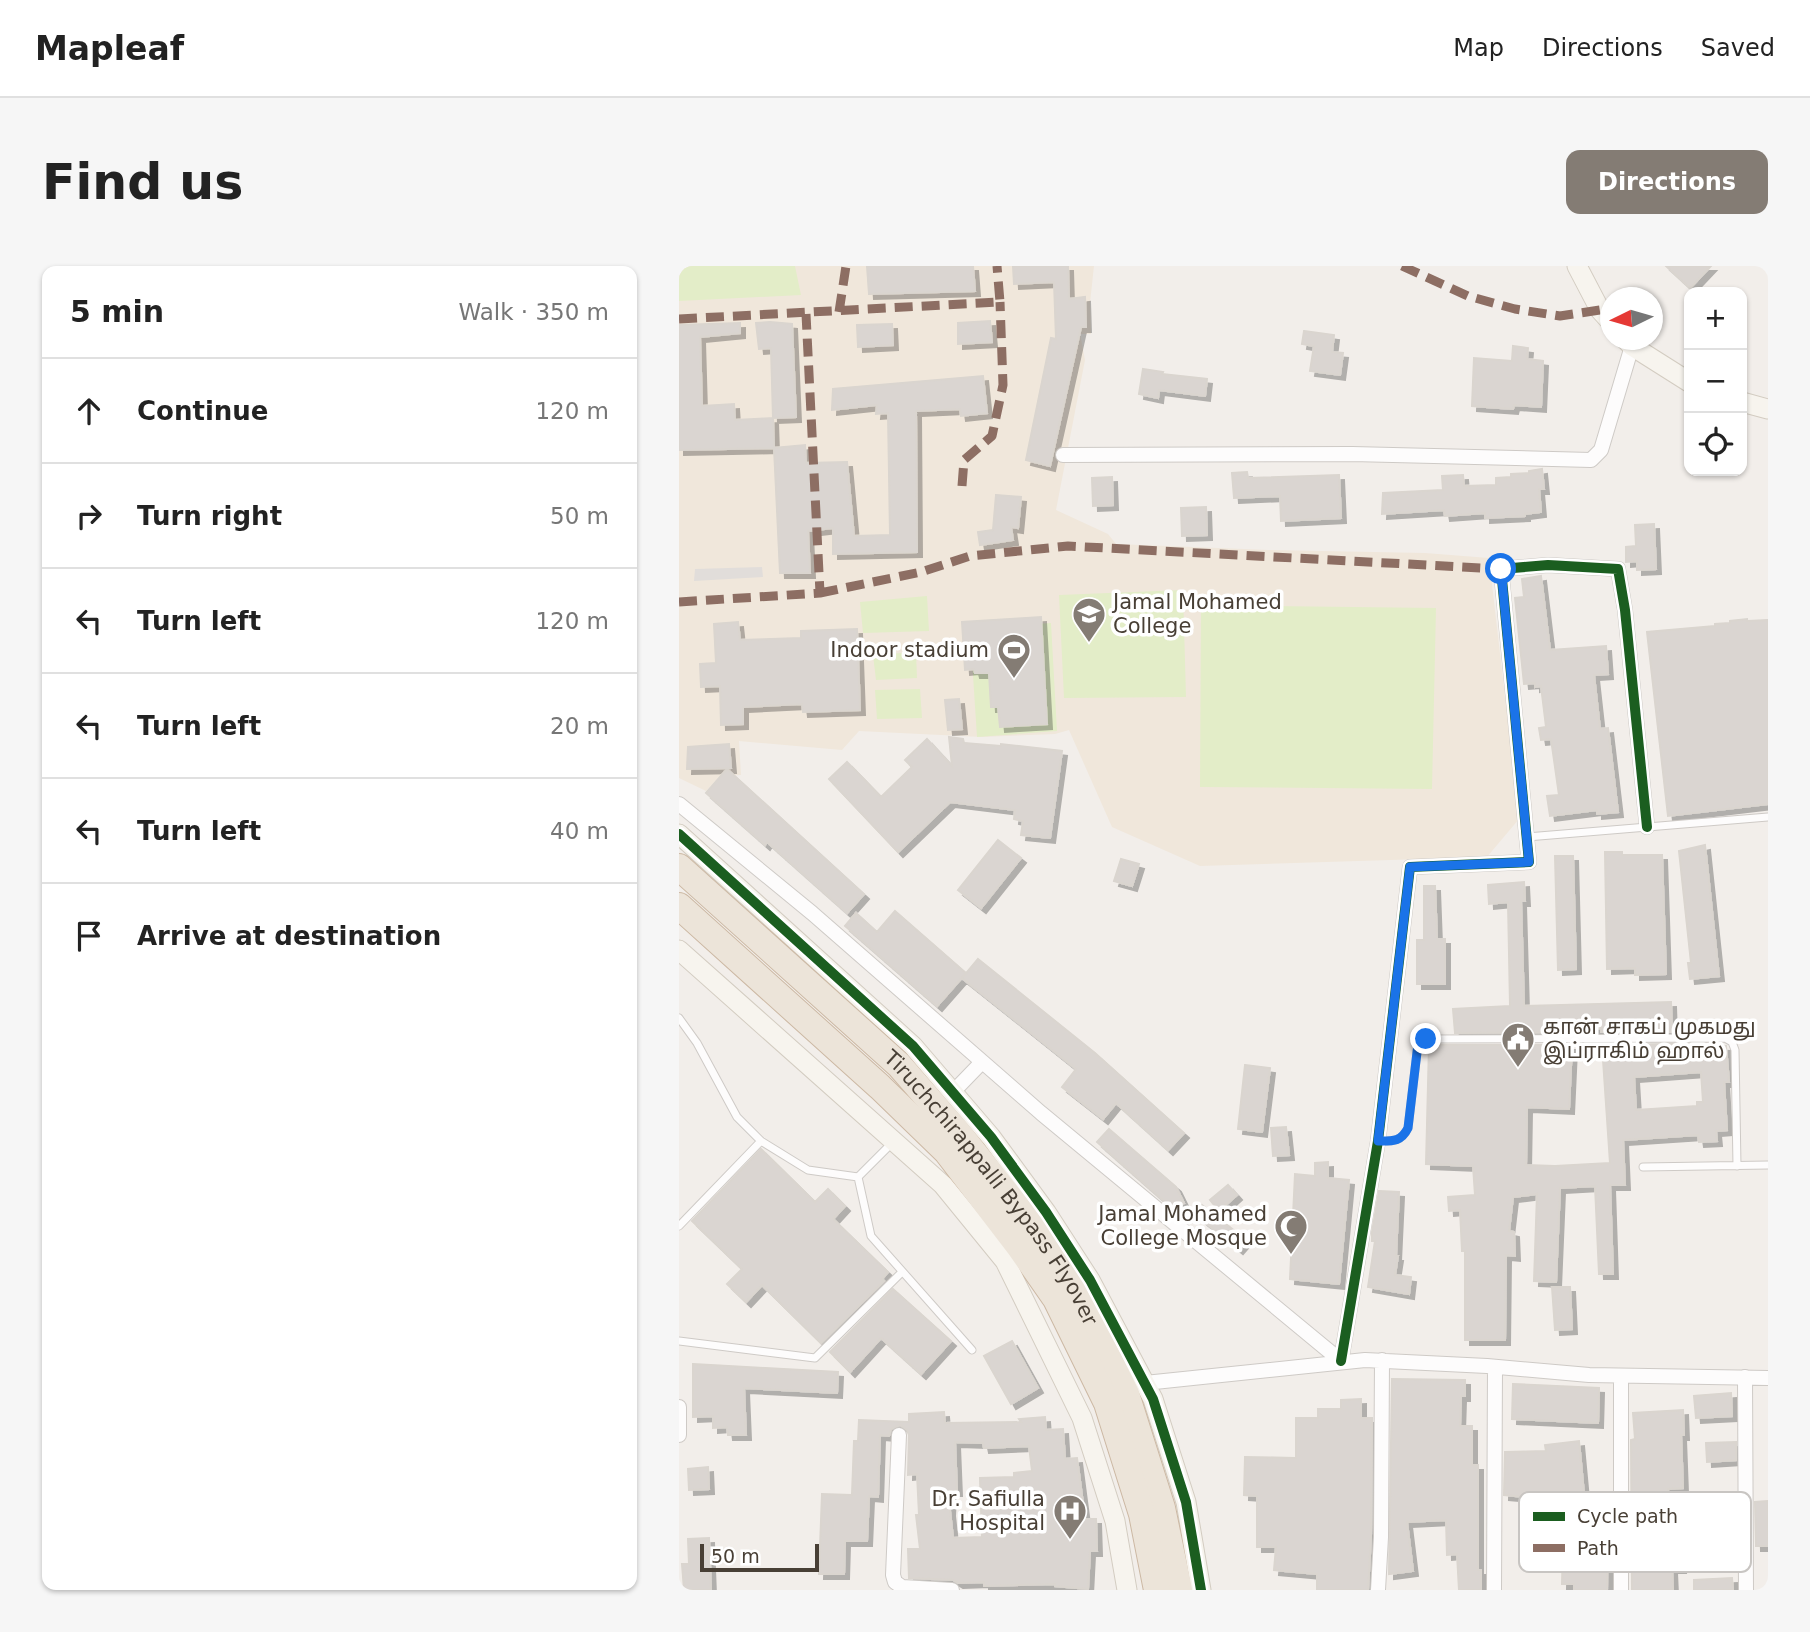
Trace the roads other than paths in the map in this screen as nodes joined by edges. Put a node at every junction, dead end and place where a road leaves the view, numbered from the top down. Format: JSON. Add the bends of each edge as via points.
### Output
{"nodes":[{"id":1,"x":1577,"y":266,"type":"edge"},
{"id":2,"x":1600,"y":310,"type":"edge"},
{"id":3,"x":1627,"y":350,"type":"edge"},
{"id":4,"x":1640,"y":350,"type":"edge"},
{"id":5,"x":1684,"y":379,"type":"edge"},
{"id":6,"x":1747,"y":403,"type":"edge"},
{"id":7,"x":1768,"y":409,"type":"edge"},
{"id":8,"x":1063,"y":455,"type":"dead end"},
{"id":9,"x":679,"y":804,"type":"edge"},
{"id":10,"x":1768,"y":817,"type":"edge"},
{"id":11,"x":1647,"y":827,"type":"junction"},
{"id":12,"x":679,"y":834,"type":"edge"},
{"id":13,"x":1527,"y":836,"type":"junction"},
{"id":14,"x":679,"y":867,"type":"edge"},
{"id":15,"x":679,"y":906,"type":"edge"},
{"id":16,"x":679,"y":950,"type":"edge"},
{"id":17,"x":679,"y":1018,"type":"edge"},
{"id":18,"x":982,"y":1062,"type":"junction"},
{"id":19,"x":954,"y":1091,"type":"junction"},
{"id":20,"x":895,"y":1140,"type":"junction"},
{"id":21,"x":761,"y":1141,"type":"junction"},
{"id":22,"x":1378,"y":1141,"type":"junction"},
{"id":23,"x":1768,"y":1165,"type":"edge"},
{"id":24,"x":1737,"y":1166,"type":"junction"},
{"id":25,"x":1643,"y":1167,"type":"dead end"},
{"id":26,"x":858,"y":1177,"type":"junction"},
{"id":27,"x":679,"y":1226,"type":"edge"},
{"id":28,"x":1028,"y":1240,"type":"junction"},
{"id":29,"x":902,"y":1272,"type":"junction"},
{"id":30,"x":1065,"y":1294,"type":"junction"},
{"id":31,"x":679,"y":1341,"type":"edge"},
{"id":32,"x":972,"y":1350,"type":"dead end"},
{"id":33,"x":1382,"y":1360,"type":"junction"},
{"id":34,"x":1341,"y":1361,"type":"junction"},
{"id":35,"x":1495,"y":1367,"type":"junction"},
{"id":36,"x":1621,"y":1376,"type":"junction"},
{"id":37,"x":1745,"y":1377,"type":"junction"},
{"id":38,"x":1768,"y":1378,"type":"edge"},
{"id":39,"x":1145,"y":1383,"type":"junction"},
{"id":40,"x":679,"y":1407,"type":"edge"},
{"id":41,"x":679,"y":1435,"type":"edge"},
{"id":42,"x":899,"y":1435,"type":"dead end"},
{"id":43,"x":1621,"y":1492,"type":"edge"},
{"id":44,"x":1746,"y":1492,"type":"edge"},
{"id":45,"x":1621,"y":1572,"type":"edge"},
{"id":46,"x":1746,"y":1572,"type":"edge"},
{"id":47,"x":952,"y":1590,"type":"edge"},
{"id":48,"x":1128,"y":1590,"type":"edge"},
{"id":49,"x":1157,"y":1590,"type":"edge"},
{"id":50,"x":1179,"y":1590,"type":"edge"},
{"id":51,"x":1201,"y":1590,"type":"edge"},
{"id":52,"x":1378,"y":1590,"type":"edge"},
{"id":53,"x":1494,"y":1590,"type":"edge"},
{"id":54,"x":1621,"y":1590,"type":"edge"},
{"id":55,"x":1746,"y":1590,"type":"edge"}],
"edges":[{"from":1,"to":2,"type":"street"},
{"from":3,"to":8,"type":"street","via":[[1601,450],[1591,460],[1352,454]]},
{"from":4,"to":5,"type":"street"},
{"from":6,"to":7,"type":"street"},
{"from":9,"to":18,"type":"street"},
{"from":10,"to":11,"type":"lane"},
{"from":11,"to":13,"type":"lane"},
{"from":11,"to":13,"type":"street","via":[[1618,569],[1548,565],[1501,569]]},
{"from":12,"to":19,"type":"street","via":[[913,1046]]},
{"from":13,"to":22,"type":"street","via":[[1529,862],[1410,867]]},
{"from":14,"to":28,"type":"highway","name":"Tiruchchirappalli Bypass Flyover","via":[[899,1065],[960,1135]]},
{"from":15,"to":28,"type":"highway","name":"Tiruchchirappalli Bypass Flyover","via":[[880,1087]]},
{"from":16,"to":20,"type":"street"},
{"from":17,"to":21,"type":"lane","via":[[737,1117]]},
{"from":18,"to":19,"type":"street"},
{"from":18,"to":34,"type":"street"},
{"from":19,"to":28,"type":"street","via":[[991,1137]]},
{"from":20,"to":26,"type":"lane"},
{"from":20,"to":28,"type":"street","via":[[943,1185]]},
{"from":21,"to":26,"type":"lane","via":[[808,1170]]},
{"from":21,"to":27,"type":"lane"},
{"from":22,"to":24,"type":"lane","via":[[1396,1141],[1408,1128],[1415,1056],[1418,1044],[1426,1039],[1725,1038],[1735,1050]]},
{"from":22,"to":34,"type":"street"},
{"from":23,"to":24,"type":"lane"},
{"from":24,"to":25,"type":"lane"},
{"from":26,"to":29,"type":"lane","via":[[871,1236]]},
{"from":28,"to":30,"type":"highway","name":"Tiruchchirappalli Bypass Flyover"},
{"from":28,"to":39,"type":"street","via":[[1090,1280]]},
{"from":28,"to":48,"type":"street","via":[[1115,1521]]},
{"from":29,"to":31,"type":"lane","via":[[815,1358]]},
{"from":29,"to":32,"type":"lane"},
{"from":30,"to":49,"type":"highway","name":"Tiruchchirappalli Bypass Flyover","via":[[1107,1403],[1142,1514]]},
{"from":30,"to":50,"type":"highway","name":"Tiruchchirappalli Bypass Flyover","via":[[1126,1394],[1163,1508]]},
{"from":33,"to":34,"type":"street"},
{"from":33,"to":35,"type":"street"},
{"from":33,"to":52,"type":"street"},
{"from":34,"to":39,"type":"street"},
{"from":35,"to":36,"type":"street"},
{"from":35,"to":53,"type":"street"},
{"from":36,"to":37,"type":"street"},
{"from":36,"to":43,"type":"street"},
{"from":37,"to":38,"type":"street"},
{"from":37,"to":44,"type":"street"},
{"from":39,"to":51,"type":"street","via":[[1186,1502]]},
{"from":40,"to":41,"type":"street"},
{"from":42,"to":47,"type":"street","via":[[895,1582],[902,1587]]},
{"from":45,"to":54,"type":"street"},
{"from":46,"to":55,"type":"street"}]}
